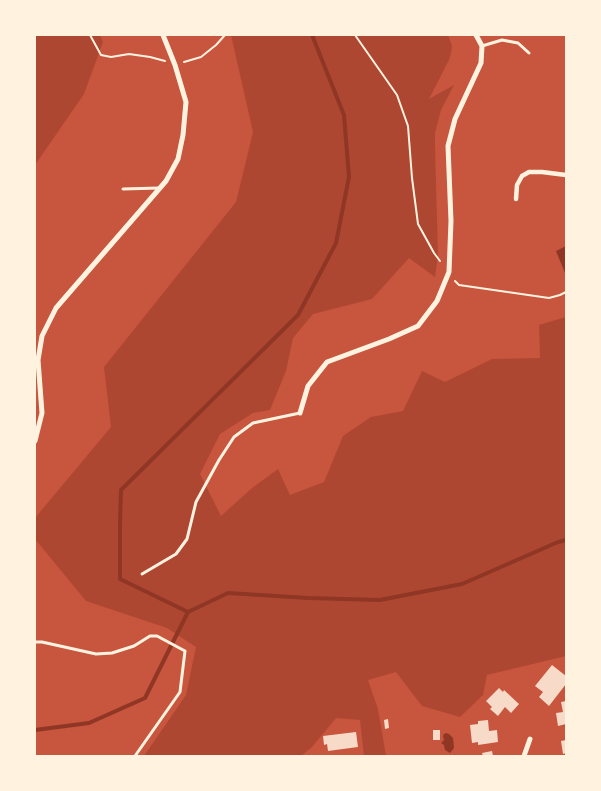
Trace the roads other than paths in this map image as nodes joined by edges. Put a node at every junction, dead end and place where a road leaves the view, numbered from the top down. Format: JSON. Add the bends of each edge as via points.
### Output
{"nodes":[{"id":1,"x":163,"y":35,"type":"edge"},
{"id":2,"x":476,"y":35,"type":"edge"},
{"id":3,"x":482,"y":46,"type":"junction"},
{"id":4,"x":529,"y":52,"type":"dead end"},
{"id":5,"x":566,"y":175,"type":"edge"},
{"id":6,"x":160,"y":188,"type":"junction"},
{"id":7,"x":123,"y":189,"type":"dead end"},
{"id":8,"x":516,"y":199,"type":"dead end"},
{"id":9,"x":300,"y":413,"type":"joint"},
{"id":10,"x":35,"y":441,"type":"edge"},
{"id":11,"x":142,"y":574,"type":"dead end"},
{"id":12,"x":35,"y":642,"type":"edge"},
{"id":13,"x":530,"y":739,"type":"dead end"},
{"id":14,"x":135,"y":756,"type":"edge"},
{"id":15,"x":524,"y":756,"type":"edge"}],
"edges":[{"from":1,"to":6,"type":"street","via":[[186,102],[178,159]]},
{"from":2,"to":3,"type":"street"},
{"from":3,"to":4,"type":"lane","via":[[502,40],[518,43]]},
{"from":3,"to":9,"type":"street","via":[[482,62],[455,119],[448,146],[452,221],[449,272],[437,301],[418,326],[327,362],[308,386]]},
{"from":5,"to":8,"type":"street","via":[[529,172],[517,185]]},
{"from":6,"to":7,"type":"lane"},
{"from":6,"to":10,"type":"street","via":[[56,308],[42,336],[38,360],[42,413]]},
{"from":9,"to":11,"type":"lane","via":[[253,423],[234,437],[196,502],[187,539],[176,554]]},
{"from":12,"to":14,"type":"lane","via":[[96,654],[134,646],[150,636],[157,636],[185,651],[180,692]]},
{"from":13,"to":15,"type":"street"}]}
